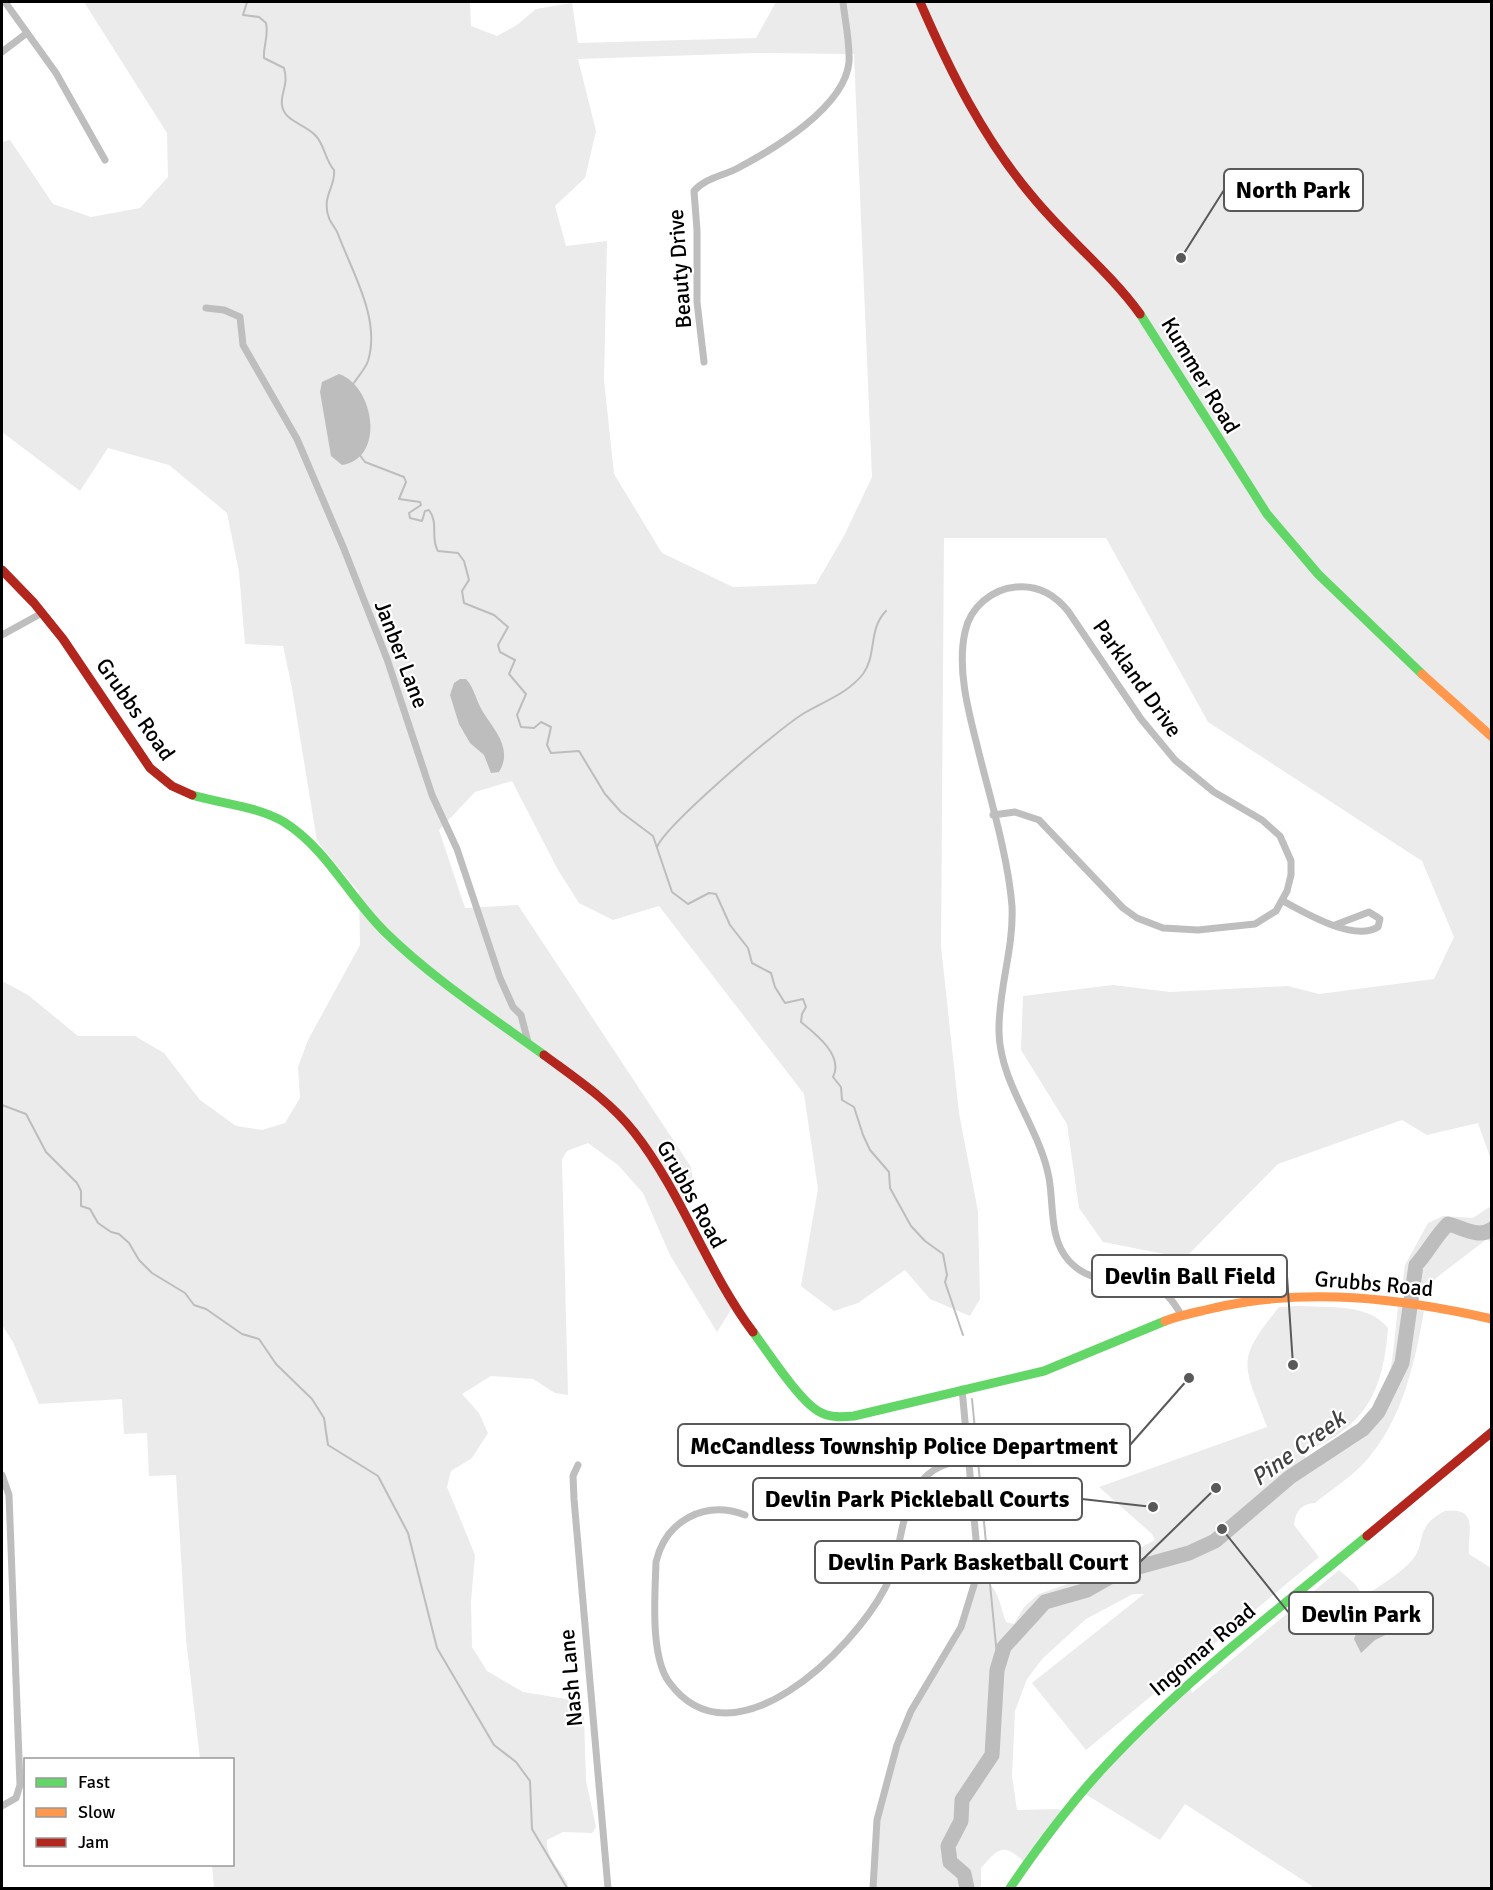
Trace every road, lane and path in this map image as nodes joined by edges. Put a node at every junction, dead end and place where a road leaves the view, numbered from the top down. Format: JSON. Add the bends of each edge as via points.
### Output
{"nodes":[{"id":1,"x":5,"y":2,"type":"edge"},
{"id":2,"x":843,"y":2,"type":"edge"},
{"id":3,"x":920,"y":2,"type":"edge"},
{"id":4,"x":27,"y":33,"type":"junction"},
{"id":5,"x":2,"y":52,"type":"edge"},
{"id":6,"x":105,"y":160,"type":"dead end"},
{"id":7,"x":206,"y":308,"type":"dead end"},
{"id":8,"x":704,"y":362,"type":"dead end"},
{"id":9,"x":2,"y":570,"type":"edge"},
{"id":10,"x":42,"y":613,"type":"junction"},
{"id":11,"x":2,"y":635,"type":"edge"},
{"id":12,"x":1491,"y":737,"type":"edge"},
{"id":13,"x":993,"y":815,"type":"junction"},
{"id":14,"x":1283,"y":901,"type":"junction"},
{"id":15,"x":1335,"y":925,"type":"junction"},
{"id":16,"x":528,"y":1042,"type":"junction"},
{"id":17,"x":1181,"y":1315,"type":"junction"},
{"id":18,"x":1491,"y":1319,"type":"edge"},
{"id":19,"x":962,"y":1389,"type":"junction"},
{"id":20,"x":1491,"y":1432,"type":"edge"},
{"id":21,"x":969,"y":1459,"type":"junction"},
{"id":22,"x":578,"y":1465,"type":"dead end"},
{"id":23,"x":2,"y":1475,"type":"edge"},
{"id":24,"x":745,"y":1515,"type":"dead end"},
{"id":25,"x":2,"y":1806,"type":"edge"},
{"id":26,"x":608,"y":1888,"type":"edge"},
{"id":27,"x":873,"y":1888,"type":"edge"},
{"id":28,"x":1010,"y":1888,"type":"edge"}],
"edges":[{"from":1,"to":4,"type":"street"},
{"from":2,"to":8,"type":"street","name":"Beauty Drive","via":[[849,63],[826,104],[788,140],[704,182],[694,191],[697,302]]},
{"from":3,"to":12,"type":"street","name":"Kummer Road","via":[[959,88],[993,144],[1034,198],[1137,309],[1268,515],[1341,596]]},
{"from":4,"to":5,"type":"street"},
{"from":4,"to":6,"type":"street","via":[[56,73]]},
{"from":7,"to":16,"type":"street","name":"Janber Lane","via":[[240,317],[243,345],[297,439],[387,659],[432,795],[457,849],[500,978],[521,1015]]},
{"from":9,"to":10,"type":"street","name":"Grubbs Road"},
{"from":10,"to":11,"type":"street"},
{"from":10,"to":16,"type":"street","name":"Grubbs Road","via":[[153,771],[176,790],[280,819],[298,832],[390,938],[434,975]]},
{"from":13,"to":14,"type":"street","via":[[1021,812],[1039,820],[1123,908],[1153,925],[1187,930],[1248,926],[1270,915]]},
{"from":13,"to":14,"type":"street","name":"Parkland Drive","via":[[967,697],[965,631],[986,599],[1009,588],[1032,587],[1051,595],[1068,611],[1149,730],[1175,760],[1214,792],[1276,830],[1291,861],[1290,883]]},
{"from":13,"to":17,"type":"street","name":"Parkland Drive","via":[[1012,912],[1012,939],[999,1022],[1000,1045],[1044,1158],[1057,1239],[1064,1254],[1078,1268],[1103,1279],[1151,1283],[1166,1293]]},
{"from":14,"to":15,"type":"street","via":[[1315,920]]},
{"from":15,"to":15,"type":"street","via":[[1370,930],[1378,927],[1380,919],[1370,912]]},
{"from":16,"to":19,"type":"street","name":"Grubbs Road","via":[[633,1130],[727,1294],[813,1408],[826,1416],[854,1416]]},
{"from":17,"to":18,"type":"street","name":"Grubbs Road","via":[[1280,1297],[1345,1296],[1424,1305]]},
{"from":17,"to":19,"type":"street","name":"Grubbs Road","via":[[1054,1368]]},
{"from":19,"to":21,"type":"street"},
{"from":20,"to":28,"type":"street","name":"Ingomar Road","via":[[1196,1677],[1138,1730],[1070,1807]]},
{"from":21,"to":24,"type":"street","via":[[942,1465],[918,1486],[890,1577],[868,1618],[844,1647],[813,1673],[767,1702],[743,1712],[721,1713],[690,1703],[663,1673],[657,1647],[656,1562],[669,1533],[688,1516],[713,1510]]},
{"from":21,"to":27,"type":"street","via":[[977,1549],[971,1599],[954,1642],[912,1711],[897,1745],[877,1820]]},
{"from":22,"to":26,"type":"street","name":"Nash Lane","via":[[573,1476],[574,1499]]},
{"from":23,"to":25,"type":"street","via":[[9,1496],[20,1785],[16,1798]]}]}
